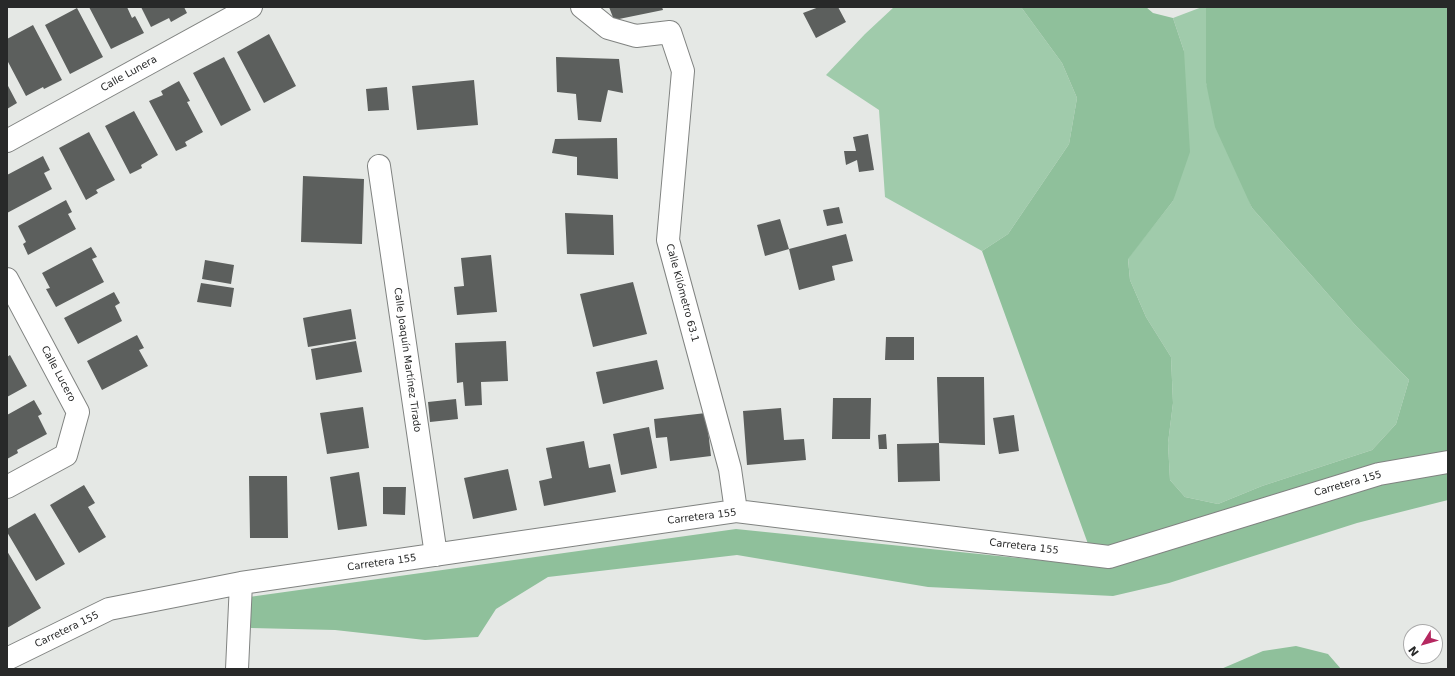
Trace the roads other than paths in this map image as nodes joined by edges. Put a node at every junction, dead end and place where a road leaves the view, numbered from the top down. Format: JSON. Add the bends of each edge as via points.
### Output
{"nodes":[{"id":1,"x":251,"y":7,"type":"edge"},
{"id":2,"x":582,"y":7,"type":"edge"},
{"id":3,"x":7,"y":141,"type":"edge"},
{"id":4,"x":379,"y":166,"type":"dead end"},
{"id":5,"x":7,"y":279,"type":"edge"},
{"id":6,"x":1448,"y":462,"type":"edge"},
{"id":7,"x":7,"y":487,"type":"edge"},
{"id":8,"x":736,"y":511,"type":"junction"},
{"id":9,"x":436,"y":555,"type":"junction"},
{"id":10,"x":241,"y":583,"type":"junction"},
{"id":11,"x":7,"y":659,"type":"edge"},
{"id":12,"x":236,"y":669,"type":"edge"}],
"edges":[{"from":1,"to":3,"type":"street","name":"Calle Lunera"},
{"from":2,"to":8,"type":"street","name":"Calle Kilómetro 63.1","via":[[608,28],[636,36],[670,32],[683,71],[668,240],[730,469]]},
{"from":4,"to":9,"type":"street","name":"Calle Joaquín Martínez Tirado"},
{"from":5,"to":7,"type":"street","name":"Calle Lucero","via":[[78,412],[66,454]]},
{"from":6,"to":8,"type":"street","name":"Carretera 155","via":[[1379,474],[1109,557]]},
{"from":8,"to":9,"type":"street","name":"Carretera 155"},
{"from":9,"to":10,"type":"street","name":"Carretera 155"},
{"from":10,"to":11,"type":"street","name":"Carretera 155","via":[[109,610]]},
{"from":10,"to":12,"type":"street"}]}
